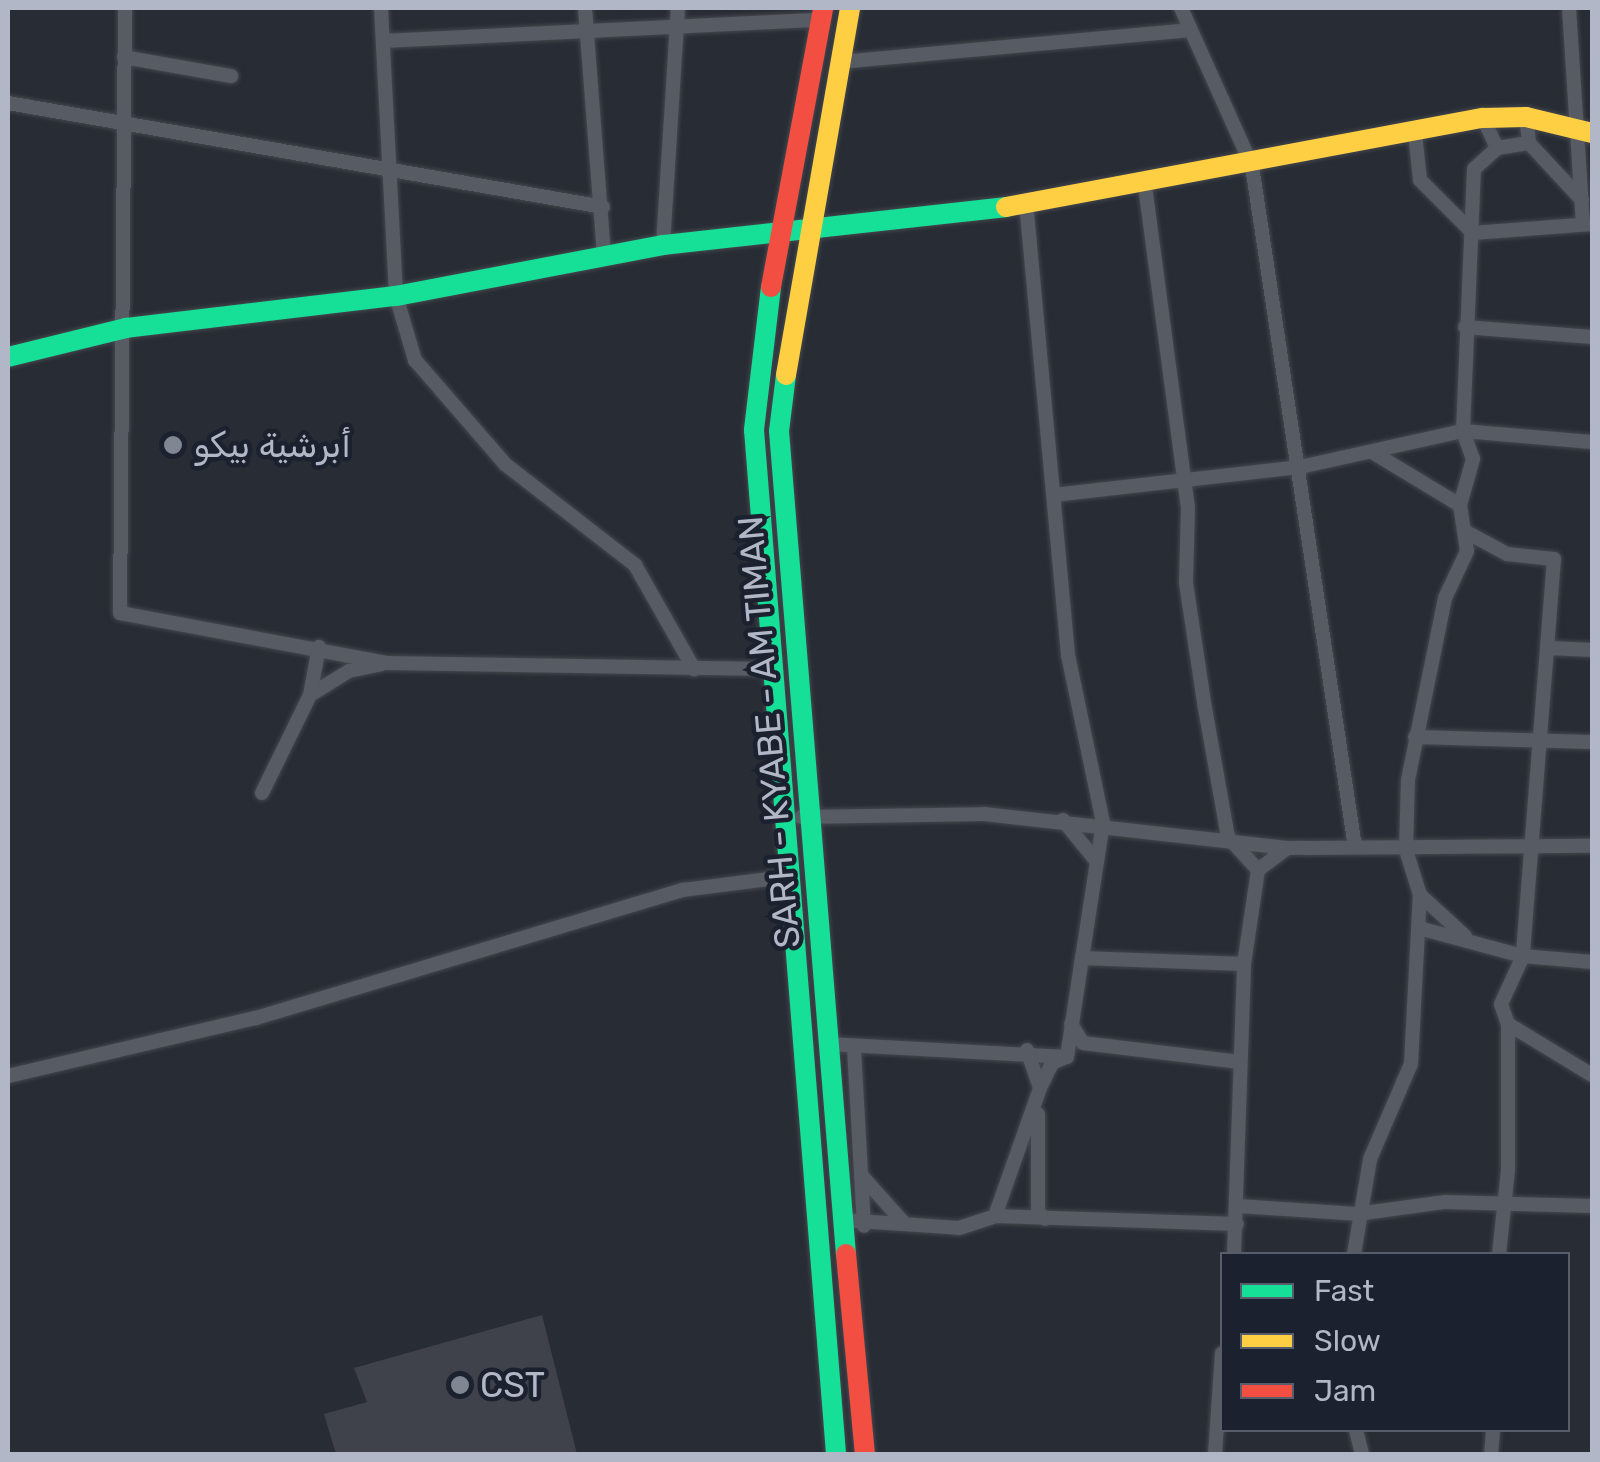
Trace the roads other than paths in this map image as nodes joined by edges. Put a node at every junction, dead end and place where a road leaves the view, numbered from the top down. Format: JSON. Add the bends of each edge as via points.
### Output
{"nodes":[{"id":1,"x":124,"y":8,"type":"edge"},
{"id":2,"x":381,"y":8,"type":"edge"},
{"id":3,"x":586,"y":8,"type":"edge"},
{"id":4,"x":678,"y":8,"type":"edge"},
{"id":5,"x":850,"y":8,"type":"edge"},
{"id":6,"x":1181,"y":8,"type":"edge"},
{"id":7,"x":1568,"y":8,"type":"edge"},
{"id":8,"x":822,"y":14,"type":"edge"},
{"id":9,"x":675,"y":30,"type":"junction"},
{"id":10,"x":1190,"y":30,"type":"junction"},
{"id":11,"x":588,"y":36,"type":"junction"},
{"id":12,"x":385,"y":41,"type":"junction"},
{"id":13,"x":124,"y":57,"type":"junction"},
{"id":14,"x":840,"y":62,"type":"junction"},
{"id":15,"x":232,"y":76,"type":"dead end"},
{"id":16,"x":8,"y":103,"type":"edge"},
{"id":17,"x":1483,"y":118,"type":"junction"},
{"id":18,"x":1526,"y":118,"type":"junction"},
{"id":19,"x":124,"y":125,"type":"junction"},
{"id":20,"x":1414,"y":133,"type":"junction"},
{"id":21,"x":1587,"y":133,"type":"edge"},
{"id":22,"x":1529,"y":143,"type":"junction"},
{"id":23,"x":1497,"y":148,"type":"junction"},
{"id":24,"x":1252,"y":166,"type":"junction"},
{"id":25,"x":394,"y":170,"type":"junction"},
{"id":26,"x":1145,"y":186,"type":"junction"},
{"id":27,"x":1582,"y":200,"type":"junction"},
{"id":28,"x":1026,"y":202,"type":"junction"},
{"id":29,"x":603,"y":207,"type":"junction"},
{"id":30,"x":1588,"y":224,"type":"edge"},
{"id":31,"x":780,"y":232,"type":"junction"},
{"id":32,"x":810,"y":232,"type":"junction"},
{"id":33,"x":1474,"y":233,"type":"junction"},
{"id":34,"x":664,"y":244,"type":"junction"},
{"id":35,"x":604,"y":257,"type":"junction"},
{"id":36,"x":396,"y":296,"type":"junction"},
{"id":37,"x":1465,"y":327,"type":"junction"},
{"id":38,"x":126,"y":328,"type":"junction"},
{"id":39,"x":1592,"y":338,"type":"edge"},
{"id":40,"x":8,"y":357,"type":"edge"},
{"id":41,"x":1463,"y":432,"type":"junction"},
{"id":42,"x":1592,"y":442,"type":"edge"},
{"id":43,"x":1371,"y":452,"type":"junction"},
{"id":44,"x":1300,"y":467,"type":"junction"},
{"id":45,"x":1182,"y":479,"type":"junction"},
{"id":46,"x":1054,"y":495,"type":"junction"},
{"id":47,"x":1460,"y":505,"type":"junction"},
{"id":48,"x":1468,"y":533,"type":"junction"},
{"id":49,"x":1483,"y":545,"type":"junction"},
{"id":50,"x":1467,"y":552,"type":"junction"},
{"id":51,"x":319,"y":647,"type":"junction"},
{"id":52,"x":1550,"y":648,"type":"junction"},
{"id":53,"x":1592,"y":650,"type":"edge"},
{"id":54,"x":386,"y":663,"type":"junction"},
{"id":55,"x":694,"y":669,"type":"junction"},
{"id":56,"x":769,"y":669,"type":"junction"},
{"id":57,"x":310,"y":695,"type":"junction"},
{"id":58,"x":1415,"y":737,"type":"junction"},
{"id":59,"x":1539,"y":738,"type":"junction"},
{"id":60,"x":1592,"y":742,"type":"edge"},
{"id":61,"x":262,"y":793,"type":"dead end"},
{"id":62,"x":806,"y":816,"type":"junction"},
{"id":63,"x":781,"y":819,"type":"junction"},
{"id":64,"x":1063,"y":820,"type":"junction"},
{"id":65,"x":1103,"y":823,"type":"junction"},
{"id":66,"x":1228,"y":838,"type":"junction"},
{"id":67,"x":1536,"y":845,"type":"junction"},
{"id":68,"x":1592,"y":846,"type":"edge"},
{"id":69,"x":1355,"y":847,"type":"junction"},
{"id":70,"x":1287,"y":848,"type":"junction"},
{"id":71,"x":1406,"y":850,"type":"junction"},
{"id":72,"x":1098,"y":863,"type":"junction"},
{"id":73,"x":1258,"y":870,"type":"junction"},
{"id":74,"x":785,"y":877,"type":"junction"},
{"id":75,"x":1420,"y":894,"type":"junction"},
{"id":76,"x":1419,"y":928,"type":"junction"},
{"id":77,"x":1465,"y":937,"type":"junction"},
{"id":78,"x":1523,"y":956,"type":"junction"},
{"id":79,"x":1082,"y":958,"type":"junction"},
{"id":80,"x":1592,"y":962,"type":"edge"},
{"id":81,"x":1244,"y":964,"type":"junction"},
{"id":82,"x":1071,"y":1024,"type":"junction"},
{"id":83,"x":1508,"y":1024,"type":"junction"},
{"id":84,"x":828,"y":1044,"type":"junction"},
{"id":85,"x":854,"y":1048,"type":"junction"},
{"id":86,"x":1028,"y":1050,"type":"junction"},
{"id":87,"x":1067,"y":1056,"type":"junction"},
{"id":88,"x":1240,"y":1062,"type":"junction"},
{"id":89,"x":1592,"y":1075,"type":"edge"},
{"id":90,"x":13,"y":1076,"type":"edge"},
{"id":91,"x":1040,"y":1088,"type":"junction"},
{"id":92,"x":8,"y":1089,"type":"edge"},
{"id":93,"x":1038,"y":1108,"type":"junction"},
{"id":94,"x":861,"y":1174,"type":"junction"},
{"id":95,"x":1499,"y":1204,"type":"junction"},
{"id":96,"x":1238,"y":1206,"type":"junction"},
{"id":97,"x":1592,"y":1206,"type":"edge"},
{"id":98,"x":1357,"y":1214,"type":"junction"},
{"id":99,"x":996,"y":1216,"type":"junction"},
{"id":100,"x":1046,"y":1219,"type":"junction"},
{"id":101,"x":843,"y":1220,"type":"junction"},
{"id":102,"x":904,"y":1222,"type":"junction"},
{"id":103,"x":1237,"y":1224,"type":"junction"},
{"id":104,"x":864,"y":1226,"type":"junction"},
{"id":105,"x":1234,"y":1252,"type":"edge"},
{"id":106,"x":1354,"y":1252,"type":"edge"},
{"id":107,"x":1499,"y":1252,"type":"edge"},
{"id":108,"x":1220,"y":1382,"type":"edge"},
{"id":109,"x":836,"y":1454,"type":"edge"},
{"id":110,"x":866,"y":1454,"type":"edge"},
{"id":111,"x":1215,"y":1454,"type":"edge"}],
"edges":[{"from":1,"to":13,"type":"street"},
{"from":2,"to":12,"type":"street"},
{"from":3,"to":11,"type":"street"},
{"from":4,"to":9,"type":"street"},
{"from":5,"to":14,"type":"main road","name":"SARH - KYABE - AM TIMAN"},
{"from":6,"to":10,"type":"street"},
{"from":7,"to":21,"type":"street"},
{"from":8,"to":9,"type":"street"},
{"from":8,"to":31,"type":"main road","name":"SARH - KYABE - AM TIMAN"},
{"from":9,"to":11,"type":"street"},
{"from":9,"to":34,"type":"street"},
{"from":10,"to":14,"type":"street"},
{"from":10,"to":24,"type":"street"},
{"from":11,"to":12,"type":"street"},
{"from":11,"to":29,"type":"street"},
{"from":12,"to":25,"type":"street"},
{"from":13,"to":15,"type":"street"},
{"from":13,"to":19,"type":"street"},
{"from":14,"to":32,"type":"main road","name":"SARH - KYABE - AM TIMAN"},
{"from":16,"to":19,"type":"street"},
{"from":17,"to":18,"type":"main road"},
{"from":17,"to":20,"type":"main road"},
{"from":17,"to":23,"type":"street"},
{"from":18,"to":21,"type":"main road"},
{"from":18,"to":22,"type":"street"},
{"from":19,"to":25,"type":"street"},
{"from":19,"to":38,"type":"street"},
{"from":20,"to":24,"type":"main road"},
{"from":20,"to":33,"type":"street","via":[[1420,180]]},
{"from":21,"to":27,"type":"street"},
{"from":22,"to":23,"type":"street"},
{"from":22,"to":27,"type":"street"},
{"from":23,"to":33,"type":"street","via":[[1474,170]]},
{"from":24,"to":26,"type":"main road"},
{"from":24,"to":44,"type":"street"},
{"from":25,"to":29,"type":"street"},
{"from":25,"to":36,"type":"street"},
{"from":26,"to":28,"type":"main road"},
{"from":26,"to":45,"type":"street"},
{"from":27,"to":30,"type":"street"},
{"from":28,"to":32,"type":"main road"},
{"from":28,"to":46,"type":"street"},
{"from":29,"to":35,"type":"street"},
{"from":30,"to":33,"type":"street"},
{"from":31,"to":32,"type":"main road"},
{"from":31,"to":34,"type":"main road"},
{"from":31,"to":56,"type":"main road","name":"SARH - KYABE - AM TIMAN","via":[[754,430]]},
{"from":32,"to":62,"type":"main road","name":"SARH - KYABE - AM TIMAN","via":[[780,431]]},
{"from":33,"to":37,"type":"street"},
{"from":34,"to":35,"type":"main road"},
{"from":35,"to":36,"type":"main road"},
{"from":36,"to":38,"type":"main road"},
{"from":36,"to":55,"type":"street","via":[[402,331],[436,390],[506,464],[635,564]]},
{"from":37,"to":39,"type":"street"},
{"from":37,"to":41,"type":"street"},
{"from":38,"to":40,"type":"main road"},
{"from":38,"to":51,"type":"street","via":[[120,613]]},
{"from":41,"to":42,"type":"street"},
{"from":41,"to":43,"type":"street"},
{"from":41,"to":47,"type":"street","via":[[1472,459]]},
{"from":43,"to":44,"type":"street"},
{"from":43,"to":47,"type":"street"},
{"from":44,"to":45,"type":"street"},
{"from":44,"to":69,"type":"street"},
{"from":45,"to":46,"type":"street"},
{"from":45,"to":66,"type":"street","via":[[1186,583]]},
{"from":46,"to":65,"type":"street","via":[[1068,654]]},
{"from":47,"to":48,"type":"street"},
{"from":48,"to":49,"type":"street"},
{"from":48,"to":50,"type":"street"},
{"from":49,"to":50,"type":"street"},
{"from":49,"to":52,"type":"street","via":[[1554,559]]},
{"from":50,"to":58,"type":"street","via":[[1445,598]]},
{"from":51,"to":54,"type":"street"},
{"from":51,"to":57,"type":"street"},
{"from":52,"to":53,"type":"street"},
{"from":52,"to":59,"type":"street"},
{"from":54,"to":55,"type":"street"},
{"from":54,"to":57,"type":"street","via":[[349,671]]},
{"from":55,"to":56,"type":"street"},
{"from":56,"to":63,"type":"main road","name":"SARH - KYABE - AM TIMAN"},
{"from":57,"to":61,"type":"street"},
{"from":58,"to":59,"type":"street"},
{"from":58,"to":71,"type":"street"},
{"from":59,"to":60,"type":"street"},
{"from":59,"to":67,"type":"street"},
{"from":62,"to":63,"type":"street"},
{"from":62,"to":64,"type":"street"},
{"from":62,"to":84,"type":"main road","name":"SARH - KYABE - AM TIMAN"},
{"from":63,"to":74,"type":"main road","name":"SARH - KYABE - AM TIMAN"},
{"from":64,"to":65,"type":"street"},
{"from":64,"to":72,"type":"street"},
{"from":65,"to":66,"type":"street"},
{"from":65,"to":72,"type":"street"},
{"from":66,"to":70,"type":"street"},
{"from":66,"to":73,"type":"street"},
{"from":67,"to":68,"type":"street"},
{"from":67,"to":71,"type":"street"},
{"from":67,"to":78,"type":"street"},
{"from":69,"to":70,"type":"street"},
{"from":69,"to":71,"type":"street"},
{"from":70,"to":73,"type":"street"},
{"from":71,"to":75,"type":"street"},
{"from":72,"to":79,"type":"street"},
{"from":73,"to":81,"type":"street"},
{"from":74,"to":90,"type":"street","via":[[683,890],[572,918],[256,1018]]},
{"from":74,"to":109,"type":"main road","name":"SARH - KYABE - AM TIMAN"},
{"from":75,"to":76,"type":"street"},
{"from":75,"to":77,"type":"street"},
{"from":76,"to":77,"type":"street"},
{"from":76,"to":98,"type":"street","via":[[1412,1064],[1370,1159]]},
{"from":77,"to":78,"type":"street"},
{"from":78,"to":80,"type":"street"},
{"from":78,"to":83,"type":"street","via":[[1501,1004]]},
{"from":79,"to":81,"type":"street"},
{"from":79,"to":82,"type":"street"},
{"from":81,"to":88,"type":"street"},
{"from":82,"to":87,"type":"street"},
{"from":82,"to":88,"type":"street","via":[[1084,1043]]},
{"from":83,"to":89,"type":"street"},
{"from":83,"to":95,"type":"street","via":[[1508,1170]]},
{"from":84,"to":85,"type":"street"},
{"from":84,"to":101,"type":"main road","name":"SARH - KYABE - AM TIMAN"},
{"from":85,"to":86,"type":"street"},
{"from":85,"to":94,"type":"street"},
{"from":86,"to":87,"type":"street"},
{"from":86,"to":91,"type":"street"},
{"from":87,"to":91,"type":"street","via":[[1052,1062]]},
{"from":88,"to":96,"type":"street"},
{"from":90,"to":92,"type":"street"},
{"from":91,"to":93,"type":"street"},
{"from":93,"to":99,"type":"street"},
{"from":93,"to":100,"type":"street","via":[[1038,1212]]},
{"from":94,"to":102,"type":"street"},
{"from":94,"to":104,"type":"street"},
{"from":95,"to":97,"type":"street"},
{"from":95,"to":98,"type":"street","via":[[1444,1202]]},
{"from":95,"to":107,"type":"street"},
{"from":96,"to":98,"type":"street"},
{"from":96,"to":103,"type":"street"},
{"from":98,"to":106,"type":"street"},
{"from":99,"to":100,"type":"street"},
{"from":99,"to":102,"type":"street","via":[[959,1228]]},
{"from":100,"to":103,"type":"street"},
{"from":101,"to":104,"type":"street"},
{"from":101,"to":110,"type":"main road","name":"SARH - KYABE - AM TIMAN"},
{"from":102,"to":104,"type":"street"},
{"from":103,"to":105,"type":"street"},
{"from":108,"to":111,"type":"street"}]}
